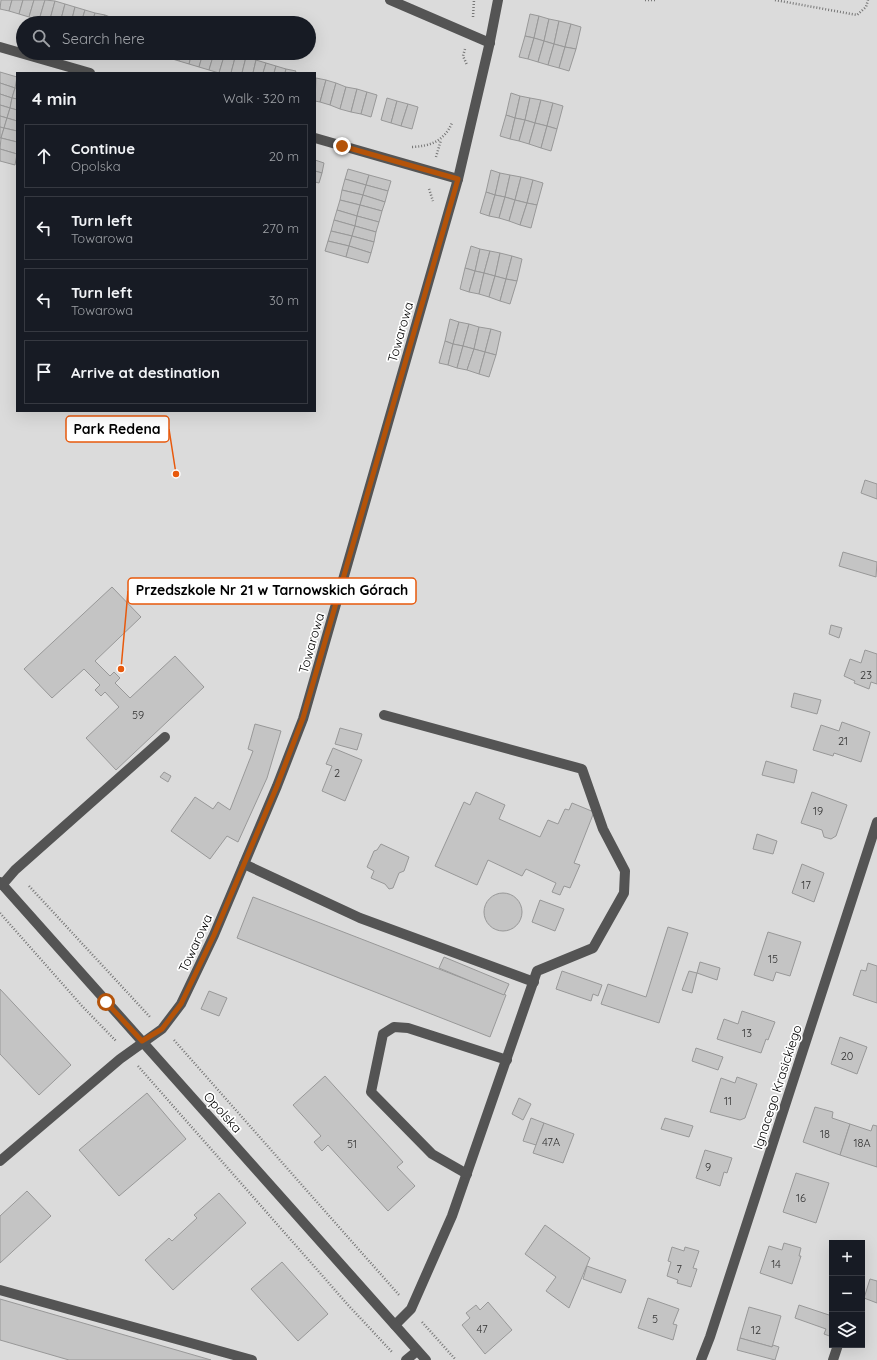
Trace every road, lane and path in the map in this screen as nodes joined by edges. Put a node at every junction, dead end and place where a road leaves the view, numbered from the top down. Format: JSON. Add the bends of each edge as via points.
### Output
{"nodes":[{"id":1,"x":390,"y":0,"type":"edge"},
{"id":2,"x":474,"y":0,"type":"edge"},
{"id":3,"x":498,"y":0,"type":"edge"},
{"id":4,"x":645,"y":0,"type":"edge"},
{"id":5,"x":656,"y":0,"type":"edge"},
{"id":6,"x":775,"y":0,"type":"edge"},
{"id":7,"x":868,"y":0,"type":"edge"},
{"id":8,"x":469,"y":34,"type":"junction"},
{"id":9,"x":490,"y":43,"type":"junction"},
{"id":10,"x":0,"y":47,"type":"edge"},
{"id":11,"x":16,"y":52,"type":"edge"},
{"id":12,"x":45,"y":60,"type":"edge"},
{"id":13,"x":467,"y":66,"type":"dead end"},
{"id":14,"x":87,"y":72,"type":"edge"},
{"id":15,"x":454,"y":119,"type":"dead end"},
{"id":16,"x":316,"y":138,"type":"edge"},
{"id":17,"x":409,"y":147,"type":"dead end"},
{"id":18,"x":458,"y":179,"type":"junction"},
{"id":19,"x":384,"y":715,"type":"dead end"},
{"id":20,"x":165,"y":737,"type":"dead end"},
{"id":21,"x":877,"y":822,"type":"edge"},
{"id":22,"x":244,"y":864,"type":"junction"},
{"id":23,"x":15,"y":870,"type":"junction"},
{"id":24,"x":1,"y":884,"type":"edge"},
{"id":25,"x":0,"y":913,"type":"edge"},
{"id":26,"x":534,"y":982,"type":"junction"},
{"id":27,"x":137,"y":1006,"type":"dead end"},
{"id":28,"x":114,"y":1039,"type":"dead end"},
{"id":29,"x":142,"y":1041,"type":"junction"},
{"id":30,"x":182,"y":1048,"type":"dead end"},
{"id":31,"x":507,"y":1060,"type":"junction"},
{"id":32,"x":153,"y":1082,"type":"dead end"},
{"id":33,"x":0,"y":1161,"type":"edge"},
{"id":34,"x":467,"y":1174,"type":"junction"},
{"id":35,"x":0,"y":1290,"type":"edge"},
{"id":36,"x":411,"y":1308,"type":"junction"},
{"id":37,"x":395,"y":1326,"type":"junction"},
{"id":38,"x":837,"y":1348,"type":"edge"},
{"id":39,"x":417,"y":1351,"type":"junction"},
{"id":40,"x":394,"y":1355,"type":"dead end"},
{"id":41,"x":252,"y":1360,"type":"edge"},
{"id":42,"x":406,"y":1360,"type":"edge"},
{"id":43,"x":426,"y":1360,"type":"edge"},
{"id":44,"x":456,"y":1360,"type":"edge"},
{"id":45,"x":701,"y":1360,"type":"edge"},
{"id":46,"x":834,"y":1360,"type":"edge"}],
"edges":[{"from":1,"to":8,"type":"street"},
{"from":2,"to":8,"type":"path"},
{"from":3,"to":9,"type":"street","name":"Towarowa"},
{"from":4,"to":5,"type":"path"},
{"from":6,"to":7,"type":"path","via":[[857,16],[866,7]]},
{"from":8,"to":9,"type":"street"},
{"from":8,"to":13,"type":"path","via":[[464,56]]},
{"from":9,"to":18,"type":"street","name":"Towarowa"},
{"from":10,"to":11,"type":"street"},
{"from":12,"to":14,"type":"street"},
{"from":15,"to":17,"type":"path","via":[[441,140]]},
{"from":16,"to":18,"type":"street"},
{"from":18,"to":22,"type":"street","name":"Towarowa","via":[[303,718]]},
{"from":19,"to":26,"type":"street","via":[[582,769],[602,829],[626,871],[624,894],[593,948],[538,971]]},
{"from":20,"to":23,"type":"street"},
{"from":21,"to":45,"type":"street","name":"Ignacego Krasickiego"},
{"from":22,"to":26,"type":"street","via":[[360,918]]},
{"from":22,"to":29,"type":"street","name":"Towarowa","via":[[181,1004],[165,1025]]},
{"from":23,"to":24,"type":"street"},
{"from":23,"to":27,"type":"path"},
{"from":24,"to":29,"type":"street","name":"Opolska"},
{"from":25,"to":28,"type":"path"},
{"from":26,"to":31,"type":"street"},
{"from":29,"to":33,"type":"street","name":"Towarowa"},
{"from":29,"to":37,"type":"street","name":"Opolska"},
{"from":30,"to":36,"type":"path"},
{"from":31,"to":34,"type":"street"},
{"from":31,"to":34,"type":"street","via":[[408,1028],[394,1027],[383,1034],[371,1092],[432,1154]]},
{"from":32,"to":40,"type":"path"},
{"from":34,"to":36,"type":"street","via":[[452,1216]]},
{"from":35,"to":41,"type":"street"},
{"from":36,"to":37,"type":"street"},
{"from":36,"to":44,"type":"path"},
{"from":37,"to":39,"type":"street","name":"Opolska"},
{"from":38,"to":46,"type":"street"},
{"from":39,"to":42,"type":"street"},
{"from":39,"to":43,"type":"street","name":"Opolska"}]}
